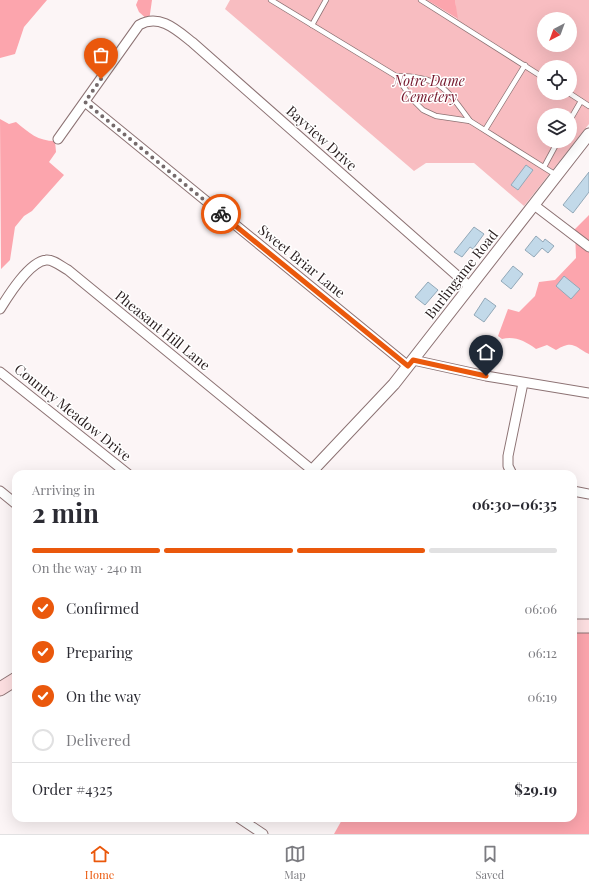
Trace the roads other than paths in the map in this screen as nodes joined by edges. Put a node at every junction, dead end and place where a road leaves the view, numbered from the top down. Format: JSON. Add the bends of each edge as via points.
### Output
{"nodes":[{"id":1,"x":271,"y":0,"type":"edge"},
{"id":2,"x":326,"y":0,"type":"edge"},
{"id":3,"x":421,"y":0,"type":"edge"},
{"id":4,"x":312,"y":25,"type":"junction"},
{"id":5,"x":525,"y":65,"type":"junction"},
{"id":6,"x":537,"y":73,"type":"edge"},
{"id":7,"x":396,"y":76,"type":"junction"},
{"id":8,"x":577,"y":99,"type":"edge"},
{"id":9,"x":581,"y":101,"type":"junction"},
{"id":10,"x":85,"y":102,"type":"junction"},
{"id":11,"x":589,"y":106,"type":"edge"},
{"id":12,"x":577,"y":108,"type":"edge"},
{"id":13,"x":470,"y":121,"type":"junction"},
{"id":14,"x":485,"y":130,"type":"junction"},
{"id":15,"x":589,"y":134,"type":"edge"},
{"id":16,"x":58,"y":139,"type":"dead end"},
{"id":17,"x":554,"y":148,"type":"edge"},
{"id":18,"x":544,"y":167,"type":"junction"},
{"id":19,"x":557,"y":176,"type":"junction"},
{"id":20,"x":534,"y":206,"type":"junction"},
{"id":21,"x":589,"y":247,"type":"edge"},
{"id":22,"x":470,"y":287,"type":"junction"},
{"id":23,"x":0,"y":309,"type":"edge"},
{"id":24,"x":411,"y":363,"type":"junction"},
{"id":25,"x":0,"y":372,"type":"edge"},
{"id":26,"x":522,"y":383,"type":"junction"},
{"id":27,"x":589,"y":393,"type":"edge"},
{"id":28,"x":123,"y":470,"type":"edge"},
{"id":29,"x":308,"y":470,"type":"edge"},
{"id":30,"x":312,"y":470,"type":"edge"},
{"id":31,"x":510,"y":470,"type":"edge"},
{"id":32,"x":0,"y":491,"type":"edge"},
{"id":33,"x":577,"y":492,"type":"edge"},
{"id":34,"x":589,"y":494,"type":"edge"},
{"id":35,"x":12,"y":501,"type":"edge"},
{"id":36,"x":577,"y":626,"type":"edge"},
{"id":37,"x":589,"y":626,"type":"edge"},
{"id":38,"x":12,"y":682,"type":"edge"},
{"id":39,"x":0,"y":689,"type":"edge"},
{"id":40,"x":244,"y":822,"type":"edge"},
{"id":41,"x":263,"y":834,"type":"edge"}],
"edges":[{"from":1,"to":4,"type":"lane"},
{"from":2,"to":4,"type":"lane"},
{"from":3,"to":5,"type":"lane"},
{"from":4,"to":7,"type":"lane"},
{"from":5,"to":6,"type":"lane"},
{"from":5,"to":14,"type":"lane"},
{"from":7,"to":13,"type":"lane","via":[[423,110],[436,116]]},
{"from":7,"to":13,"type":"lane","via":[[421,77],[436,82],[446,90]]},
{"from":8,"to":9,"type":"lane"},
{"from":9,"to":11,"type":"lane"},
{"from":9,"to":12,"type":"lane"},
{"from":10,"to":16,"type":"street"},
{"from":10,"to":22,"type":"street","name":"Bayview Drive","via":[[139,25],[150,21],[166,24],[192,42]]},
{"from":10,"to":24,"type":"street","name":"Sweet Briar Lane"},
{"from":13,"to":14,"type":"lane"},
{"from":14,"to":18,"type":"lane"},
{"from":15,"to":19,"type":"street","name":"Burlingame Road"},
{"from":17,"to":18,"type":"lane"},
{"from":18,"to":19,"type":"lane"},
{"from":19,"to":20,"type":"street","name":"Burlingame Road"},
{"from":20,"to":21,"type":"street"},
{"from":20,"to":22,"type":"street","name":"Burlingame Road"},
{"from":22,"to":24,"type":"street","name":"Burlingame Road"},
{"from":23,"to":29,"type":"street","name":"Pheasant Hill Lane","via":[[19,281],[35,265],[46,260],[53,262],[68,270]]},
{"from":24,"to":26,"type":"street"},
{"from":24,"to":30,"type":"street","name":"Burlingame Road"},
{"from":25,"to":28,"type":"street","name":"Country Meadow Drive"},
{"from":26,"to":27,"type":"street"},
{"from":26,"to":31,"type":"street","via":[[508,456]]},
{"from":32,"to":35,"type":"street"},
{"from":33,"to":34,"type":"street"},
{"from":36,"to":37,"type":"main road"},
{"from":38,"to":39,"type":"main road"},
{"from":40,"to":41,"type":"street"}]}
